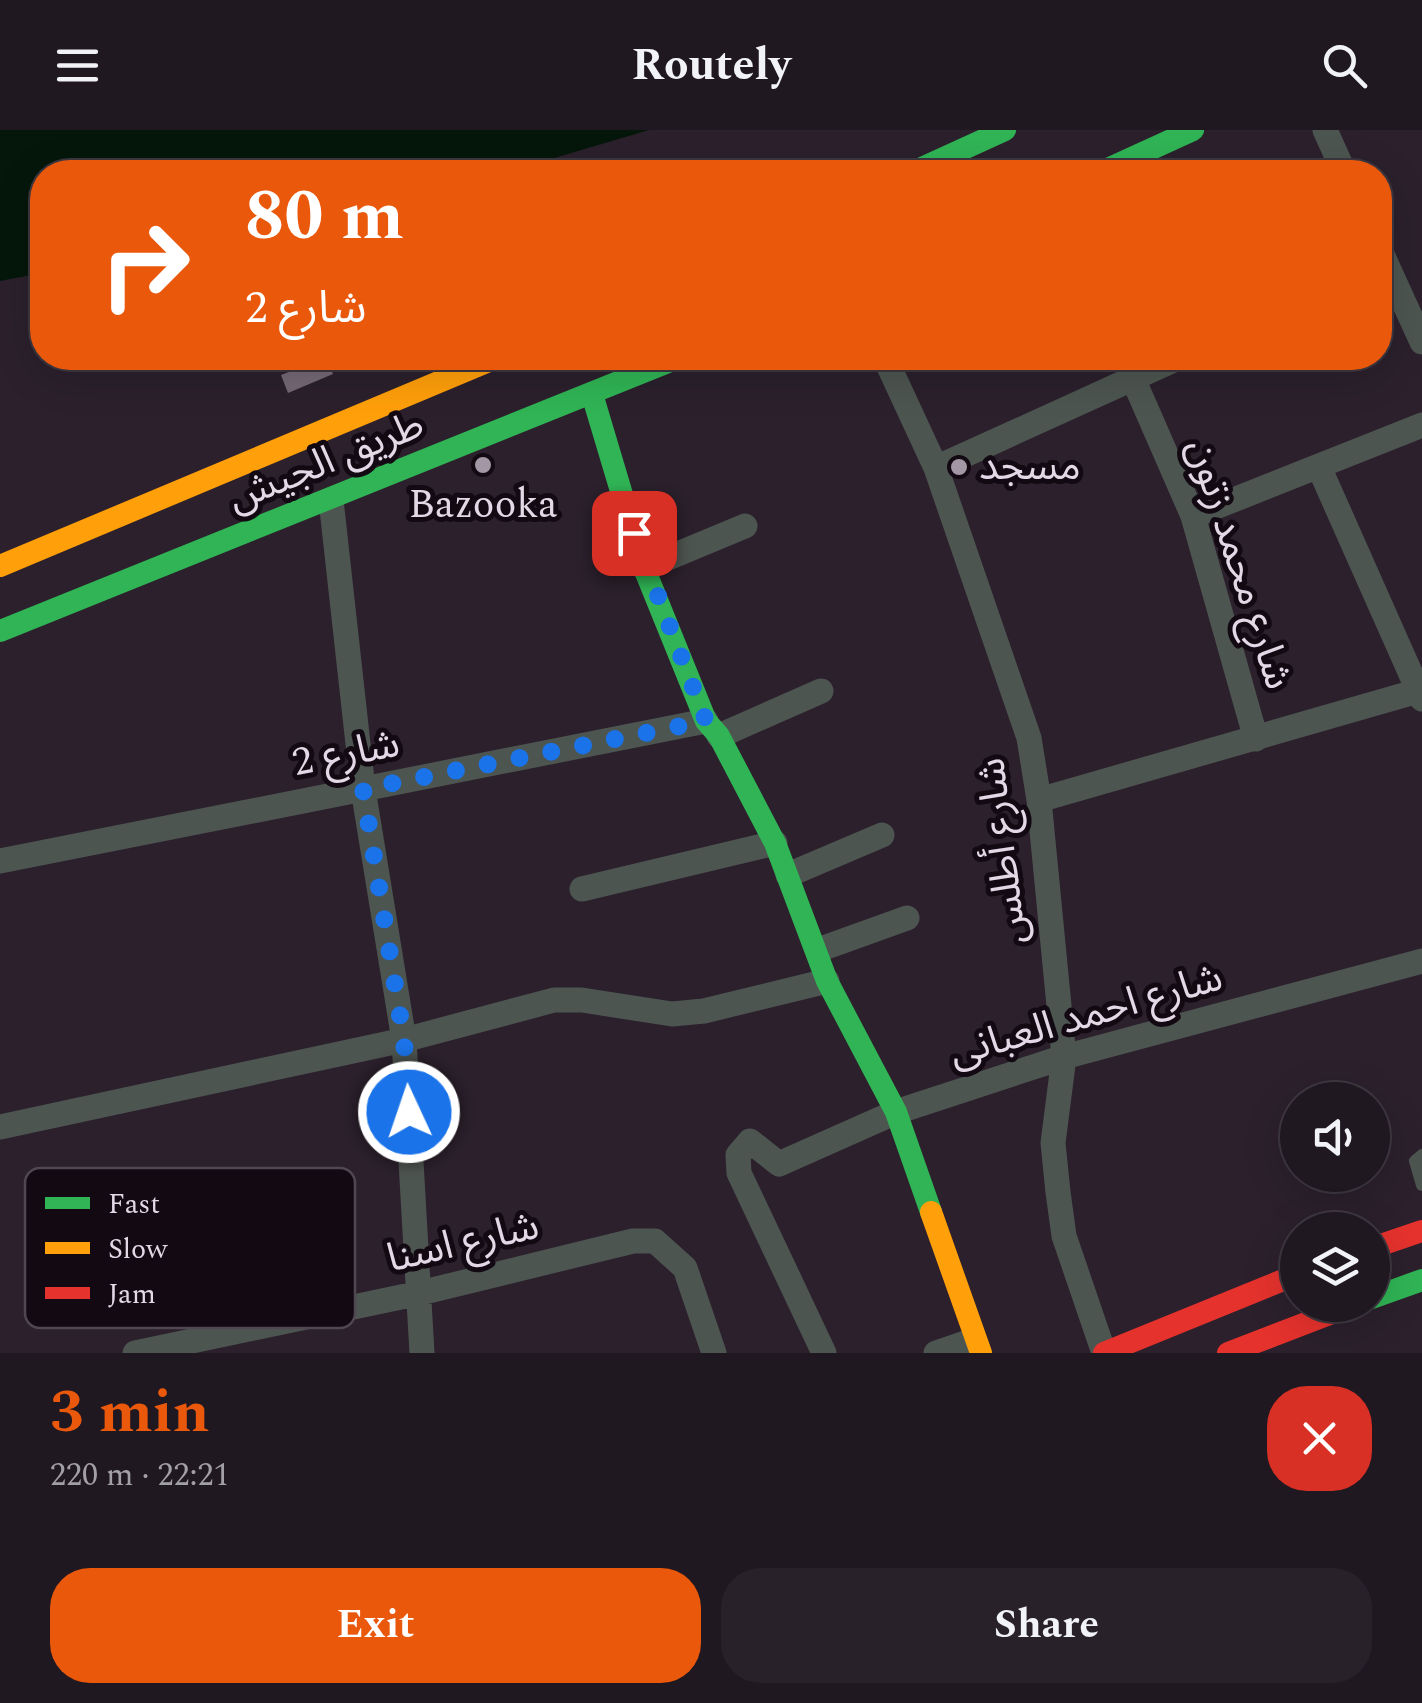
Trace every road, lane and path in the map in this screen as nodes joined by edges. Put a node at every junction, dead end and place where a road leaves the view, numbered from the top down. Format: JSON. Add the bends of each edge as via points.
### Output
{"nodes":[{"id":1,"x":1005,"y":130,"type":"edge"},
{"id":2,"x":1193,"y":130,"type":"edge"},
{"id":3,"x":1325,"y":130,"type":"edge"},
{"id":4,"x":939,"y":160,"type":"edge"},
{"id":5,"x":1127,"y":160,"type":"edge"},
{"id":6,"x":1339,"y":160,"type":"edge"},
{"id":7,"x":1392,"y":275,"type":"edge"},
{"id":8,"x":1421,"y":336,"type":"edge"},
{"id":9,"x":467,"y":370,"type":"edge"},
{"id":10,"x":649,"y":370,"type":"edge"},
{"id":11,"x":891,"y":370,"type":"edge"},
{"id":12,"x":1125,"y":370,"type":"edge"},
{"id":13,"x":1130,"y":370,"type":"edge"},
{"id":14,"x":592,"y":394,"type":"junction"},
{"id":15,"x":1422,"y":425,"type":"edge"},
{"id":16,"x":1319,"y":466,"type":"junction"},
{"id":17,"x":936,"y":468,"type":"junction"},
{"id":18,"x":331,"y":500,"type":"junction"},
{"id":19,"x":1193,"y":516,"type":"junction"},
{"id":20,"x":744,"y":526,"type":"dead end"},
{"id":21,"x":0,"y":566,"type":"edge"},
{"id":22,"x":644,"y":568,"type":"junction"},
{"id":23,"x":0,"y":631,"type":"edge"},
{"id":24,"x":821,"y":692,"type":"dead end"},
{"id":25,"x":1420,"y":695,"type":"edge"},
{"id":26,"x":713,"y":729,"type":"junction"},
{"id":27,"x":1256,"y":739,"type":"junction"},
{"id":28,"x":363,"y":789,"type":"junction"},
{"id":29,"x":1039,"y":800,"type":"junction"},
{"id":30,"x":882,"y":835,"type":"dead end"},
{"id":31,"x":775,"y":843,"type":"junction"},
{"id":32,"x":0,"y":860,"type":"edge"},
{"id":33,"x":788,"y":875,"type":"junction"},
{"id":34,"x":582,"y":888,"type":"dead end"},
{"id":35,"x":908,"y":918,"type":"dead end"},
{"id":36,"x":818,"y":950,"type":"junction"},
{"id":37,"x":1422,"y":961,"type":"edge"},
{"id":38,"x":827,"y":982,"type":"junction"},
{"id":39,"x":404,"y":1040,"type":"junction"},
{"id":40,"x":1064,"y":1057,"type":"junction"},
{"id":41,"x":896,"y":1112,"type":"junction"},
{"id":42,"x":0,"y":1127,"type":"edge"},
{"id":43,"x":1422,"y":1154,"type":"edge"},
{"id":44,"x":1422,"y":1185,"type":"edge"},
{"id":45,"x":1422,"y":1231,"type":"edge"},
{"id":46,"x":1390,"y":1242,"type":"edge"},
{"id":47,"x":1422,"y":1280,"type":"edge"},
{"id":48,"x":1280,"y":1281,"type":"edge"},
{"id":49,"x":1390,"y":1292,"type":"edge"},
{"id":50,"x":420,"y":1293,"type":"junction"},
{"id":51,"x":355,"y":1307,"type":"edge"},
{"id":52,"x":1309,"y":1322,"type":"edge"},
{"id":53,"x":261,"y":1328,"type":"edge"},
{"id":54,"x":978,"y":1347,"type":"edge"},
{"id":55,"x":152,"y":1352,"type":"edge"},
{"id":56,"x":422,"y":1353,"type":"edge"},
{"id":57,"x":714,"y":1353,"type":"edge"},
{"id":58,"x":824,"y":1353,"type":"edge"},
{"id":59,"x":936,"y":1353,"type":"edge"},
{"id":60,"x":1104,"y":1353,"type":"edge"},
{"id":61,"x":1228,"y":1353,"type":"edge"}],
"edges":[{"from":1,"to":4,"type":"main road"},
{"from":2,"to":5,"type":"main road"},
{"from":3,"to":6,"type":"street"},
{"from":7,"to":8,"type":"street"},
{"from":9,"to":21,"type":"main road","name":"طريق الجيش"},
{"from":10,"to":14,"type":"main road","name":"طريق الجيش"},
{"from":11,"to":17,"type":"street","name":"شارع أطلس"},
{"from":12,"to":17,"type":"street"},
{"from":13,"to":19,"type":"street","name":"شارع محمد زتون"},
{"from":14,"to":18,"type":"main road","name":"طريق الجيش"},
{"from":14,"to":22,"type":"main road"},
{"from":15,"to":16,"type":"street"},
{"from":16,"to":19,"type":"street"},
{"from":16,"to":25,"type":"street"},
{"from":17,"to":29,"type":"street","name":"شارع أطلس","via":[[1029,738]]},
{"from":18,"to":23,"type":"main road","name":"طريق الجيش"},
{"from":18,"to":28,"type":"street"},
{"from":19,"to":27,"type":"street","name":"شارع محمد زتون"},
{"from":20,"to":22,"type":"street"},
{"from":22,"to":26,"type":"main road"},
{"from":24,"to":26,"type":"street","name":"شارع 2"},
{"from":25,"to":27,"type":"street"},
{"from":26,"to":28,"type":"street","name":"شارع 2"},
{"from":26,"to":31,"type":"main road"},
{"from":27,"to":29,"type":"street"},
{"from":28,"to":32,"type":"street","name":"شارع 2"},
{"from":28,"to":39,"type":"street"},
{"from":29,"to":40,"type":"street","name":"شارع أطلس"},
{"from":30,"to":33,"type":"street"},
{"from":31,"to":33,"type":"main road"},
{"from":31,"to":34,"type":"street"},
{"from":33,"to":36,"type":"main road"},
{"from":35,"to":36,"type":"street"},
{"from":36,"to":38,"type":"main road"},
{"from":37,"to":40,"type":"street","name":"شارع احمد العبانى"},
{"from":38,"to":39,"type":"street","via":[[672,1014],[554,1000]]},
{"from":38,"to":41,"type":"main road"},
{"from":39,"to":42,"type":"street"},
{"from":39,"to":50,"type":"street"},
{"from":40,"to":41,"type":"street","name":"شارع احمد العبانى"},
{"from":40,"to":60,"type":"street","name":"شارع أطلس","via":[[1053,1143],[1060,1207]]},
{"from":41,"to":54,"type":"main road"},
{"from":41,"to":58,"type":"street","name":"شارع احمد العبانى","via":[[779,1164],[750,1141],[738,1155],[739,1173]]},
{"from":43,"to":44,"type":"lane","via":[[1416,1161]]},
{"from":45,"to":46,"type":"main road"},
{"from":47,"to":49,"type":"main road"},
{"from":48,"to":60,"type":"main road"},
{"from":50,"to":51,"type":"street","name":"شارع اسنا"},
{"from":50,"to":56,"type":"street"},
{"from":50,"to":57,"type":"street","name":"شارع اسنا","via":[[633,1241],[654,1242],[685,1268]]},
{"from":52,"to":61,"type":"main road"},
{"from":53,"to":55,"type":"street","name":"شارع اسنا"},
{"from":54,"to":59,"type":"street"}]}
